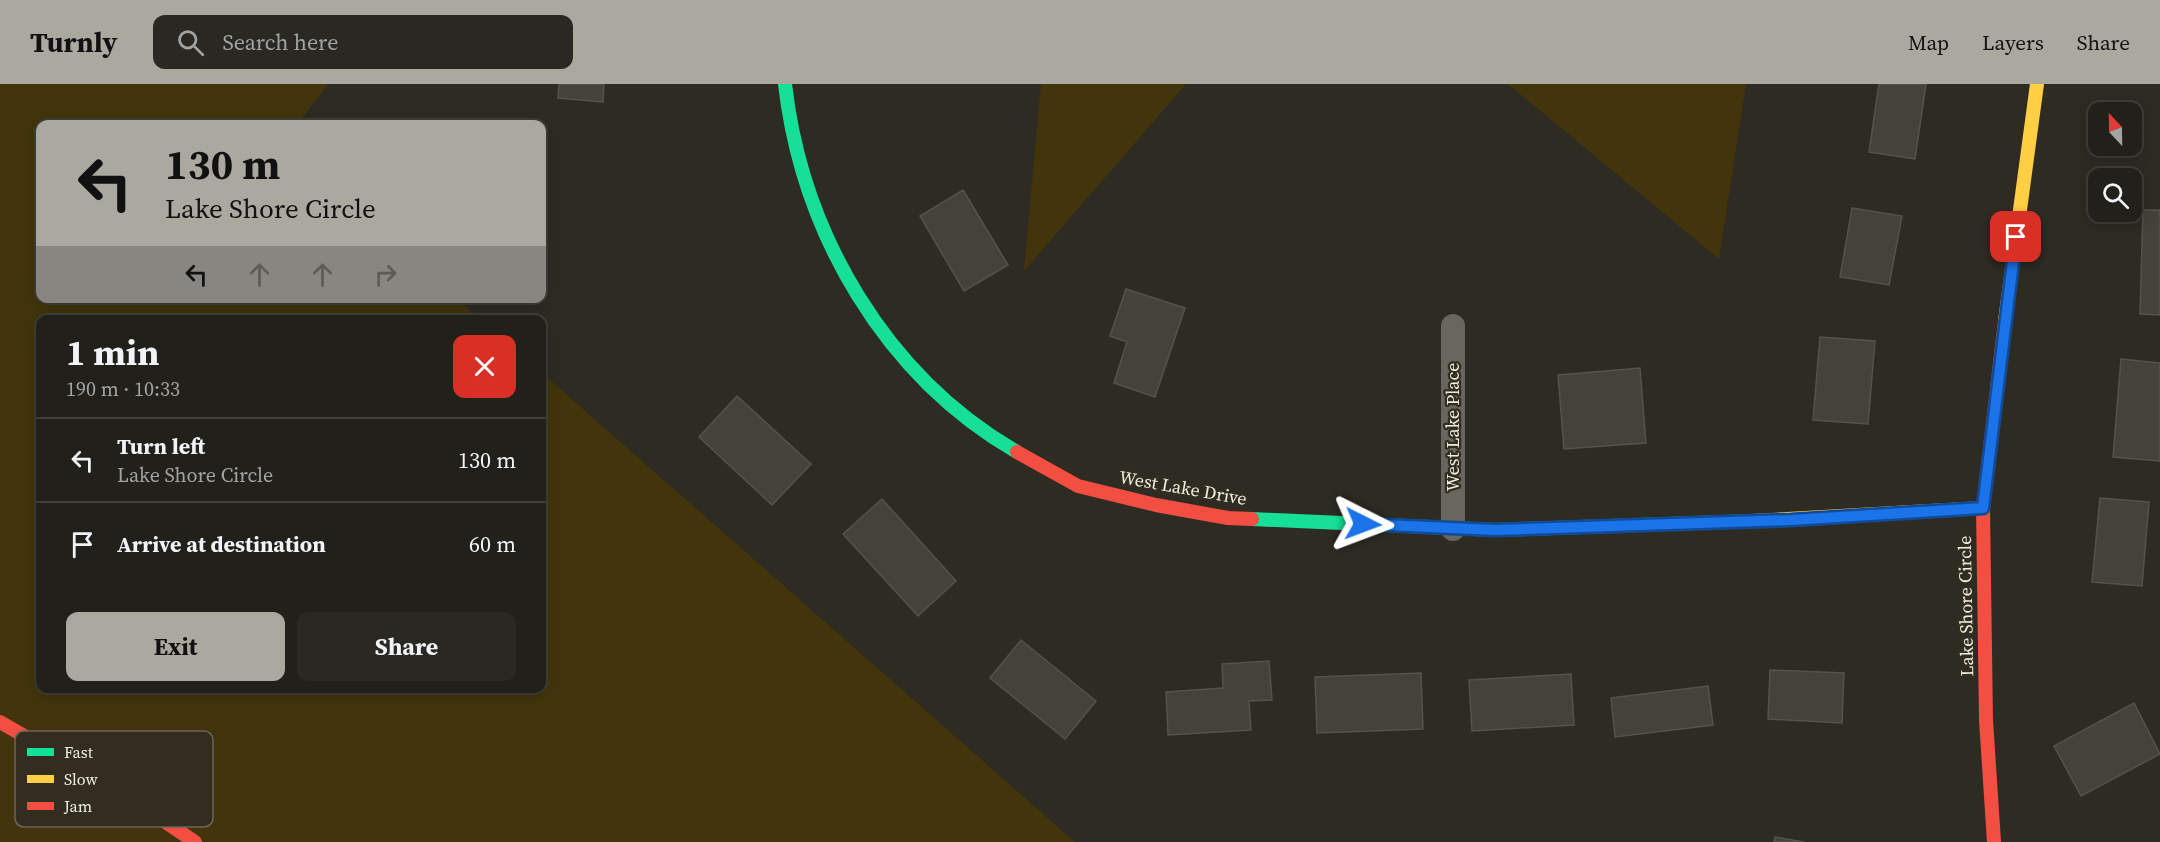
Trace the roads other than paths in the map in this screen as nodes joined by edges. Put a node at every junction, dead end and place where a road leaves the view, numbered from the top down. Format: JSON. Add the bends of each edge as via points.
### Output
{"nodes":[{"id":1,"x":785,"y":84,"type":"edge"},
{"id":2,"x":2037,"y":84,"type":"edge"},
{"id":3,"x":1453,"y":326,"type":"dead end"},
{"id":4,"x":1983,"y":508,"type":"junction"},
{"id":5,"x":1453,"y":529,"type":"junction"},
{"id":6,"x":0,"y":722,"type":"edge"},
{"id":7,"x":16,"y":731,"type":"edge"},
{"id":8,"x":173,"y":827,"type":"edge"},
{"id":9,"x":195,"y":842,"type":"edge"},
{"id":10,"x":1995,"y":842,"type":"edge"}],
"edges":[{"from":1,"to":5,"type":"street","name":"West Lake Drive","via":[[790,128],[807,191],[833,252],[864,308],[906,360],[947,401],[1011,448],[1078,486],[1156,505],[1228,518]]},
{"from":2,"to":4,"type":"street","name":"Lake Shore Circle"},
{"from":3,"to":5,"type":"street","name":"West Lake Place"},
{"from":4,"to":5,"type":"street","name":"West Lake Drive","via":[[1791,520]]},
{"from":4,"to":10,"type":"street","name":"Lake Shore Circle","via":[[1986,720]]},
{"from":6,"to":7,"type":"street"},
{"from":8,"to":9,"type":"street"}]}
